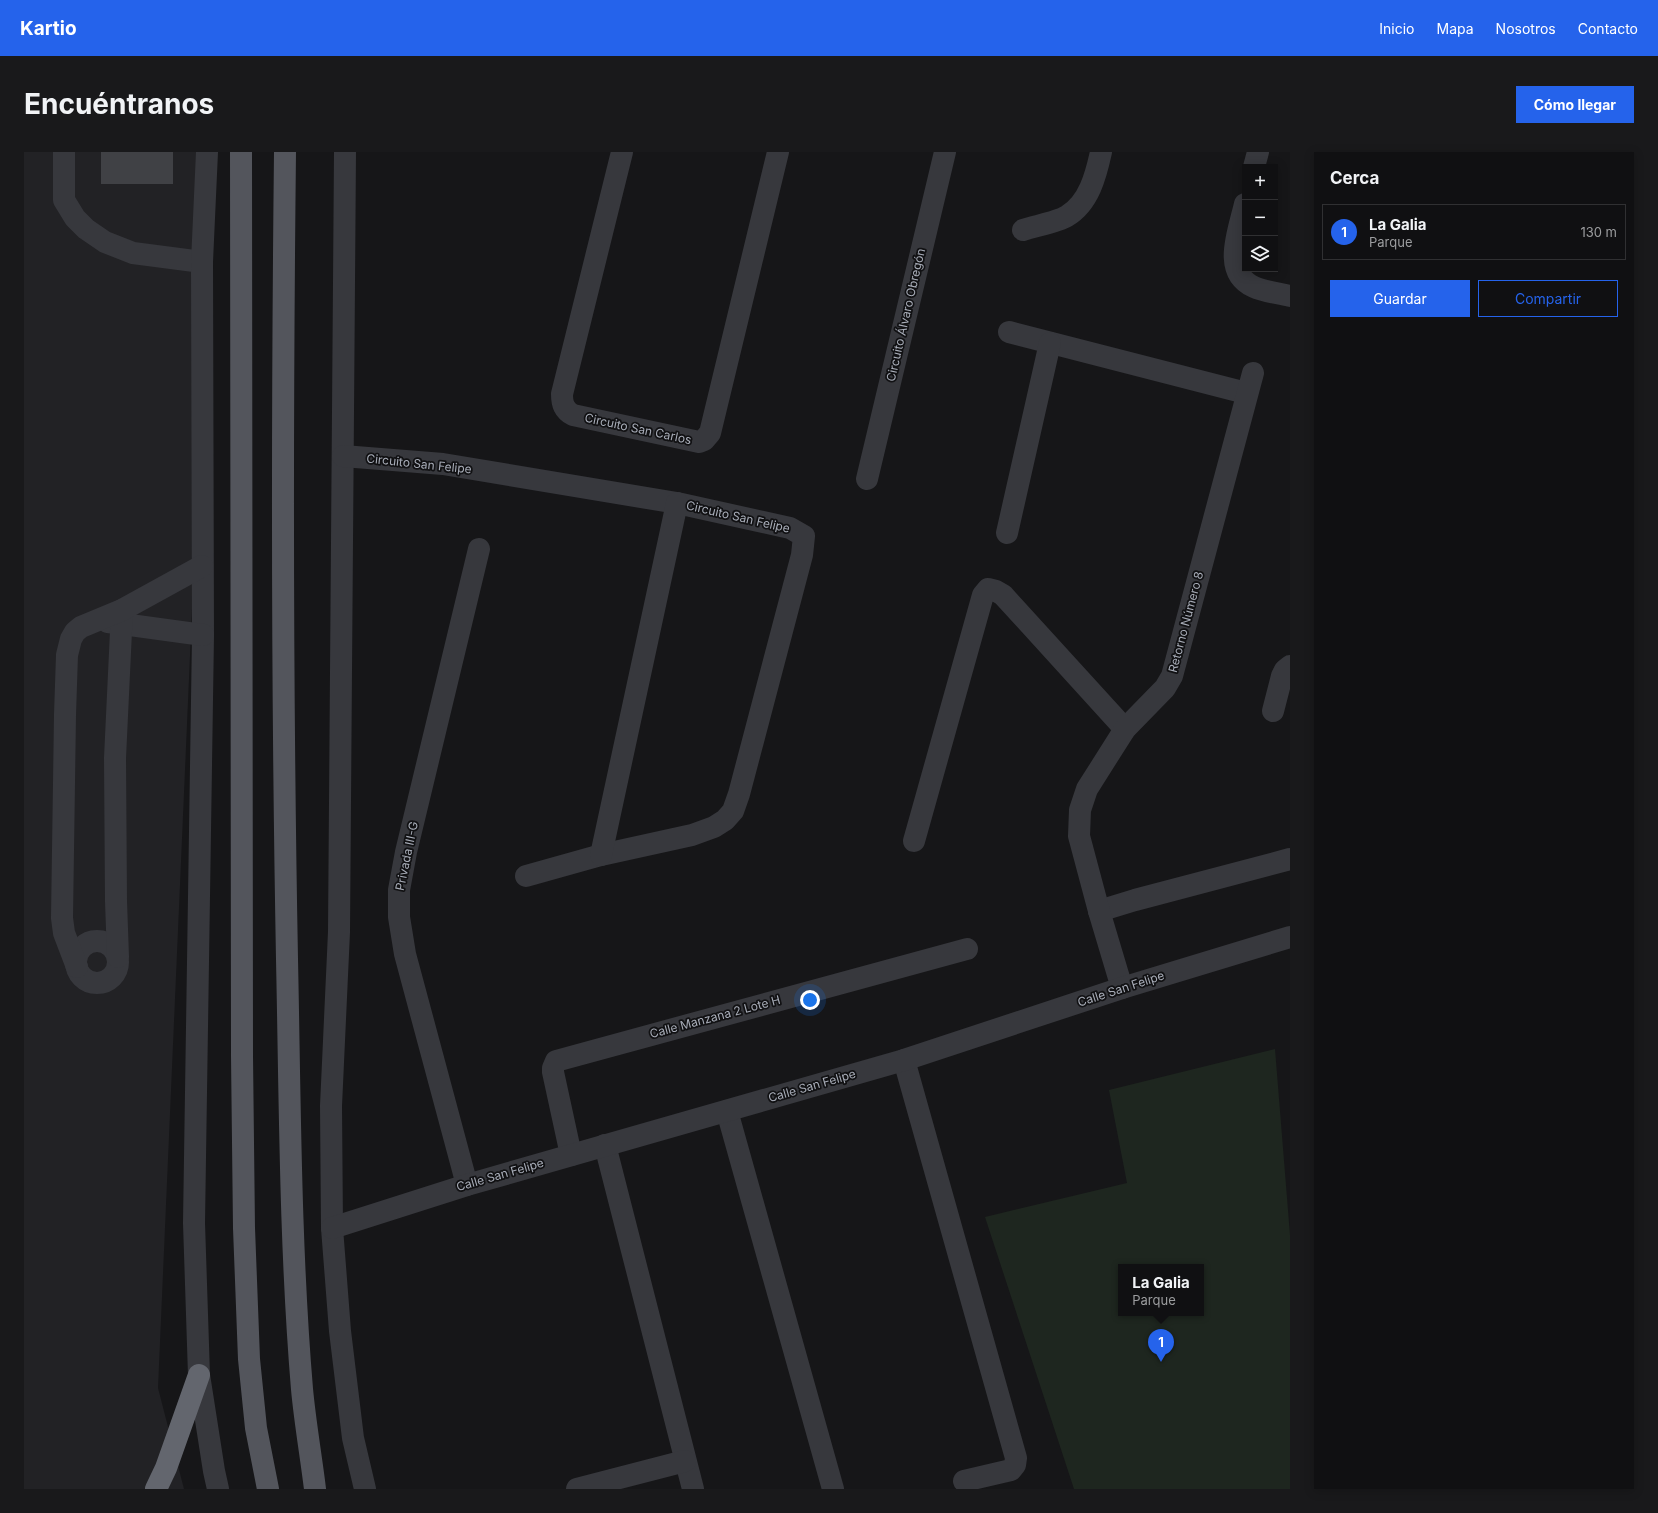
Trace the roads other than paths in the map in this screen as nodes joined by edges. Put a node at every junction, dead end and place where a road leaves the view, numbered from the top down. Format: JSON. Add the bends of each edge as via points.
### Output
{"nodes":[{"id":1,"x":64,"y":152,"type":"edge"},
{"id":2,"x":207,"y":152,"type":"edge"},
{"id":3,"x":241,"y":152,"type":"edge"},
{"id":4,"x":285,"y":152,"type":"edge"},
{"id":5,"x":345,"y":152,"type":"edge"},
{"id":6,"x":622,"y":152,"type":"edge"},
{"id":7,"x":778,"y":152,"type":"edge"},
{"id":8,"x":944,"y":152,"type":"edge"},
{"id":9,"x":1101,"y":152,"type":"edge"},
{"id":10,"x":1258,"y":152,"type":"edge"},
{"id":11,"x":1255,"y":164,"type":"edge"},
{"id":12,"x":1242,"y":217,"type":"edge"},
{"id":13,"x":1023,"y":230,"type":"dead end"},
{"id":14,"x":202,"y":262,"type":"junction"},
{"id":15,"x":1290,"y":296,"type":"edge"},
{"id":16,"x":1010,"y":332,"type":"dead end"},
{"id":17,"x":1050,"y":343,"type":"junction"},
{"id":18,"x":1252,"y":373,"type":"dead end"},
{"id":19,"x":1246,"y":393,"type":"junction"},
{"id":20,"x":343,"y":456,"type":"junction"},
{"id":21,"x":867,"y":479,"type":"dead end"},
{"id":22,"x":677,"y":503,"type":"junction"},
{"id":23,"x":1007,"y":533,"type":"dead end"},
{"id":24,"x":480,"y":549,"type":"dead end"},
{"id":25,"x":202,"y":566,"type":"junction"},
{"id":26,"x":121,"y":617,"type":"junction"},
{"id":27,"x":203,"y":635,"type":"junction"},
{"id":28,"x":1290,"y":666,"type":"edge"},
{"id":29,"x":1273,"y":711,"type":"dead end"},
{"id":30,"x":1125,"y":729,"type":"junction"},
{"id":31,"x":914,"y":841,"type":"dead end"},
{"id":32,"x":601,"y":856,"type":"junction"},
{"id":33,"x":1290,"y":859,"type":"edge"},
{"id":34,"x":526,"y":876,"type":"dead end"},
{"id":35,"x":1099,"y":911,"type":"junction"},
{"id":36,"x":1290,"y":942,"type":"edge"},
{"id":37,"x":968,"y":949,"type":"dead end"},
{"id":38,"x":118,"y":957,"type":"junction"},
{"id":39,"x":77,"y":967,"type":"junction"},
{"id":40,"x":1122,"y":988,"type":"junction"},
{"id":41,"x":904,"y":1060,"type":"junction"},
{"id":42,"x":727,"y":1111,"type":"junction"},
{"id":43,"x":605,"y":1145,"type":"junction"},
{"id":44,"x":571,"y":1155,"type":"junction"},
{"id":45,"x":467,"y":1185,"type":"junction"},
{"id":46,"x":332,"y":1228,"type":"junction"},
{"id":47,"x":199,"y":1375,"type":"junction"},
{"id":48,"x":685,"y":1461,"type":"junction"},
{"id":49,"x":964,"y":1481,"type":"dead end"},
{"id":50,"x":156,"y":1489,"type":"edge"},
{"id":51,"x":218,"y":1489,"type":"edge"},
{"id":52,"x":268,"y":1489,"type":"edge"},
{"id":53,"x":315,"y":1489,"type":"edge"},
{"id":54,"x":365,"y":1489,"type":"edge"},
{"id":55,"x":577,"y":1489,"type":"edge"},
{"id":56,"x":693,"y":1489,"type":"edge"},
{"id":57,"x":833,"y":1489,"type":"edge"}],
"edges":[{"from":1,"to":14,"type":"street","via":[[64,200],[75,218],[86,229],[105,242],[133,253]]},
{"from":2,"to":14,"type":"street"},
{"from":3,"to":52,"type":"main road","via":[[244,1228],[249,1359],[256,1428]]},
{"from":4,"to":53,"type":"main road","via":[[282,458],[289,1048],[298,1323],[303,1392]]},
{"from":5,"to":20,"type":"street"},
{"from":6,"to":7,"type":"street","name":"Circuito San Carlos","via":[[562,400],[564,407],[573,415],[699,442],[710,433]]},
{"from":8,"to":21,"type":"street","name":"Circuito Álvaro Obregón"},
{"from":9,"to":13,"type":"street","via":[[1096,174],[1083,201],[1067,216]]},
{"from":10,"to":11,"type":"street"},
{"from":12,"to":15,"type":"street","via":[[1234,258],[1236,270],[1242,280],[1255,288]]},
{"from":14,"to":25,"type":"street"},
{"from":16,"to":17,"type":"street"},
{"from":17,"to":19,"type":"street"},
{"from":17,"to":23,"type":"street"},
{"from":18,"to":19,"type":"street","name":"Retorno Número 8"},
{"from":19,"to":30,"type":"street","name":"Retorno Número 8","via":[[1172,676],[1165,688]]},
{"from":20,"to":22,"type":"street","name":"Circuito San Felipe","via":[[444,464]]},
{"from":20,"to":46,"type":"street","via":[[340,932],[331,1106]]},
{"from":22,"to":32,"type":"street"},
{"from":22,"to":32,"type":"street","name":"Circuito San Felipe","via":[[790,528],[804,536],[803,551],[733,811],[714,827],[692,835]]},
{"from":24,"to":45,"type":"street","name":"Privada III-G","via":[[399,890],[399,917],[405,954]]},
{"from":25,"to":26,"type":"street"},
{"from":25,"to":27,"type":"street"},
{"from":26,"to":27,"type":"street"},
{"from":26,"to":38,"type":"street","via":[[115,758]]},
{"from":26,"to":39,"type":"street","via":[[99,620],[81,627],[71,639],[67,655],[62,918],[64,933]]},
{"from":27,"to":47,"type":"street","via":[[194,1223]]},
{"from":28,"to":29,"type":"street","via":[[1282,676]]},
{"from":30,"to":31,"type":"street","via":[[1003,595],[996,590],[988,589],[983,595]]},
{"from":30,"to":35,"type":"street","name":"Retorno Número 8","via":[[1086,789],[1080,810],[1079,836]]},
{"from":32,"to":34,"type":"street"},
{"from":33,"to":35,"type":"street"},
{"from":35,"to":40,"type":"street","name":"Retorno Número 8"},
{"from":36,"to":40,"type":"street","name":"Calle San Felipe"},
{"from":37,"to":44,"type":"street","name":"Calle Manzana 2 Lote H","via":[[556,1061],[553,1068]]},
{"from":38,"to":39,"type":"street","via":[[106,943],[88,943],[77,957]]},
{"from":38,"to":39,"type":"street","via":[[115,973],[110,979],[102,982],[86,980]]},
{"from":40,"to":41,"type":"street","name":"Calle San Felipe"},
{"from":41,"to":42,"type":"street","name":"Calle San Felipe"},
{"from":41,"to":49,"type":"street","via":[[1016,1458],[1011,1470]]},
{"from":42,"to":43,"type":"street","name":"Calle San Felipe"},
{"from":42,"to":57,"type":"street"},
{"from":43,"to":44,"type":"street","name":"Calle San Felipe"},
{"from":43,"to":48,"type":"street"},
{"from":44,"to":45,"type":"street","name":"Calle San Felipe"},
{"from":45,"to":46,"type":"street","name":"Calle San Felipe"},
{"from":46,"to":54,"type":"street","via":[[340,1331],[353,1438]]},
{"from":47,"to":50,"type":"highway"},
{"from":47,"to":51,"type":"street"},
{"from":48,"to":55,"type":"street"},
{"from":48,"to":56,"type":"street"}]}
